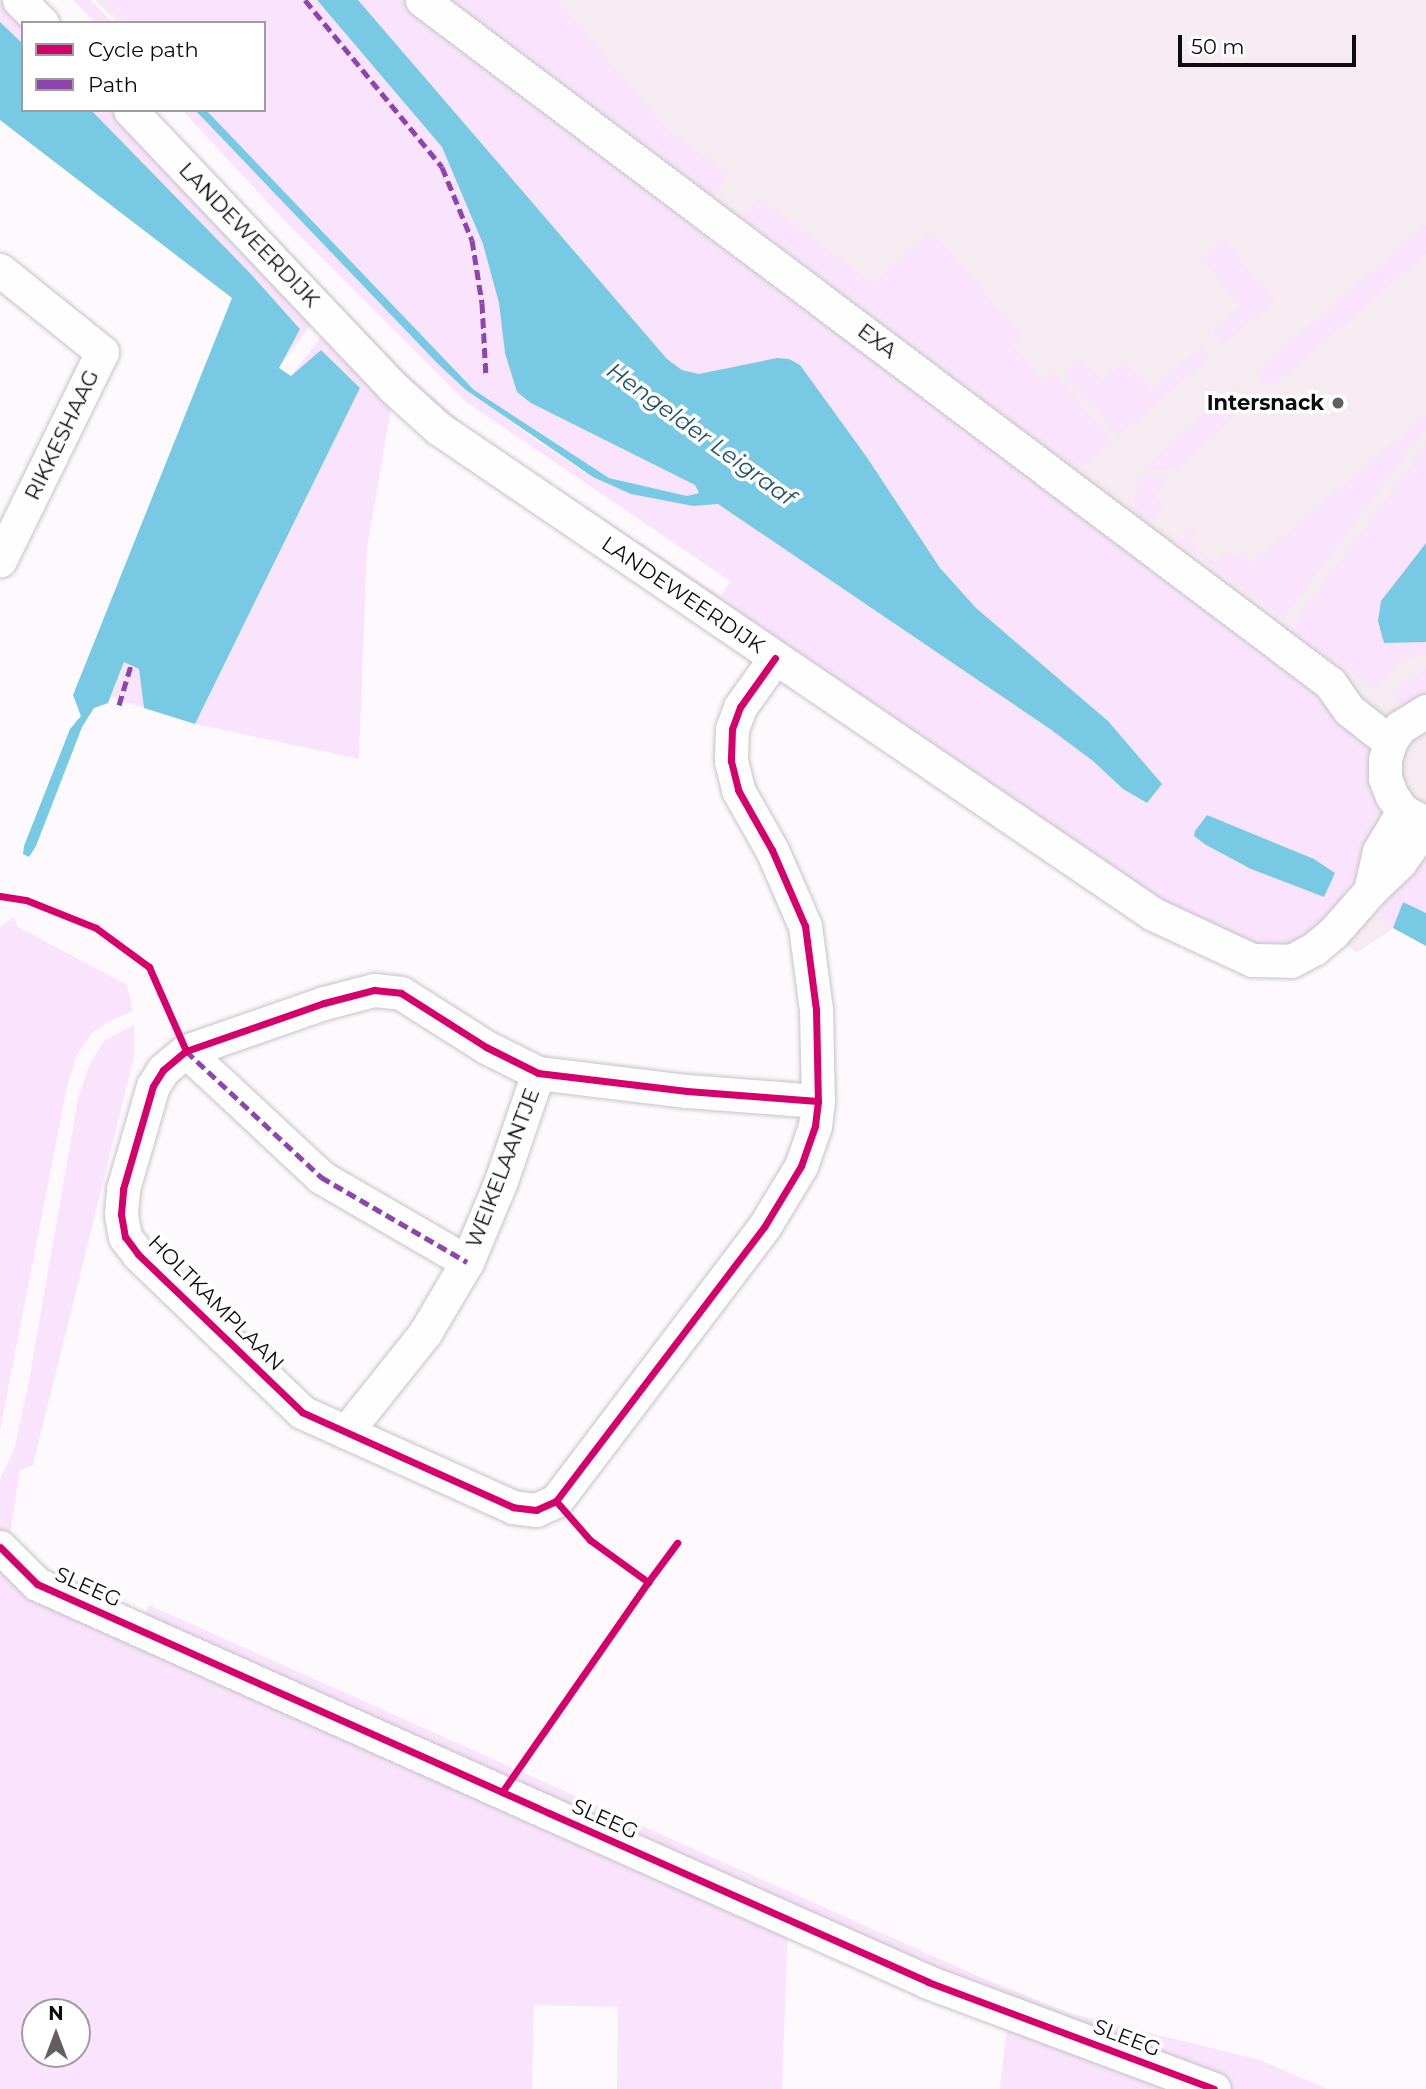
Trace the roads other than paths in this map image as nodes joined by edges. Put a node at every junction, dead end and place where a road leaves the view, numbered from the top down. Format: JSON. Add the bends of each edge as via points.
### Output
{"nodes":[{"id":1,"x":19,"y":0,"type":"edge"},
{"id":2,"x":422,"y":0,"type":"edge"},
{"id":3,"x":40,"y":21,"type":"edge"},
{"id":4,"x":132,"y":112,"type":"edge"},
{"id":5,"x":0,"y":270,"type":"edge"},
{"id":6,"x":0,"y":559,"type":"edge"},
{"id":7,"x":775,"y":658,"type":"junction"},
{"id":8,"x":1408,"y":724,"type":"edge"},
{"id":9,"x":1418,"y":820,"type":"edge"},
{"id":10,"x":187,"y":1051,"type":"junction"},
{"id":11,"x":538,"y":1073,"type":"junction"},
{"id":12,"x":818,"y":1101,"type":"junction"},
{"id":13,"x":467,"y":1262,"type":"junction"},
{"id":14,"x":346,"y":1432,"type":"junction"},
{"id":15,"x":0,"y":1548,"type":"edge"},
{"id":16,"x":1214,"y":2089,"type":"edge"}],
"edges":[{"from":1,"to":3,"type":"street"},
{"from":2,"to":8,"type":"street","name":"EXA","via":[[1330,683],[1349,710]]},
{"from":4,"to":7,"type":"street","name":"LANDEWEERDIJK","via":[[395,389],[438,428]]},
{"from":5,"to":6,"type":"street","name":"RIKKESHAAG","via":[[102,352]]},
{"from":7,"to":9,"type":"street","name":"LANDEWEERDIJK","via":[[1153,914],[1252,960],[1290,961],[1334,933],[1370,891],[1379,851]]},
{"from":7,"to":12,"type":"street","via":[[740,707],[732,729],[731,761],[738,790],[772,850],[805,926],[816,1009]]},
{"from":8,"to":9,"type":"street","via":[[1385,760],[1385,778],[1392,796]]},
{"from":10,"to":11,"type":"street","name":"HOLTKAMPLAAN","via":[[374,990],[401,993],[486,1047]]},
{"from":10,"to":13,"type":"street","name":"WEIKELAANTJE","via":[[321,1177]]},
{"from":10,"to":14,"type":"street","name":"HOLTKAMPLAAN","via":[[163,1070],[153,1086],[123,1189],[125,1237],[302,1412]]},
{"from":11,"to":12,"type":"street","name":"HOLTKAMPLAAN"},
{"from":11,"to":13,"type":"street","name":"WEIKELAANTJE"},
{"from":12,"to":14,"type":"street","name":"HOLTKAMPLAAN","via":[[815,1126],[800,1166],[764,1227],[556,1501],[536,1510],[513,1507]]},
{"from":13,"to":14,"type":"street","name":"WEIKELAANTJE","via":[[425,1333]]},
{"from":15,"to":16,"type":"street","name":"SLEEG","via":[[37,1584],[548,1813],[928,1982]]}]}
